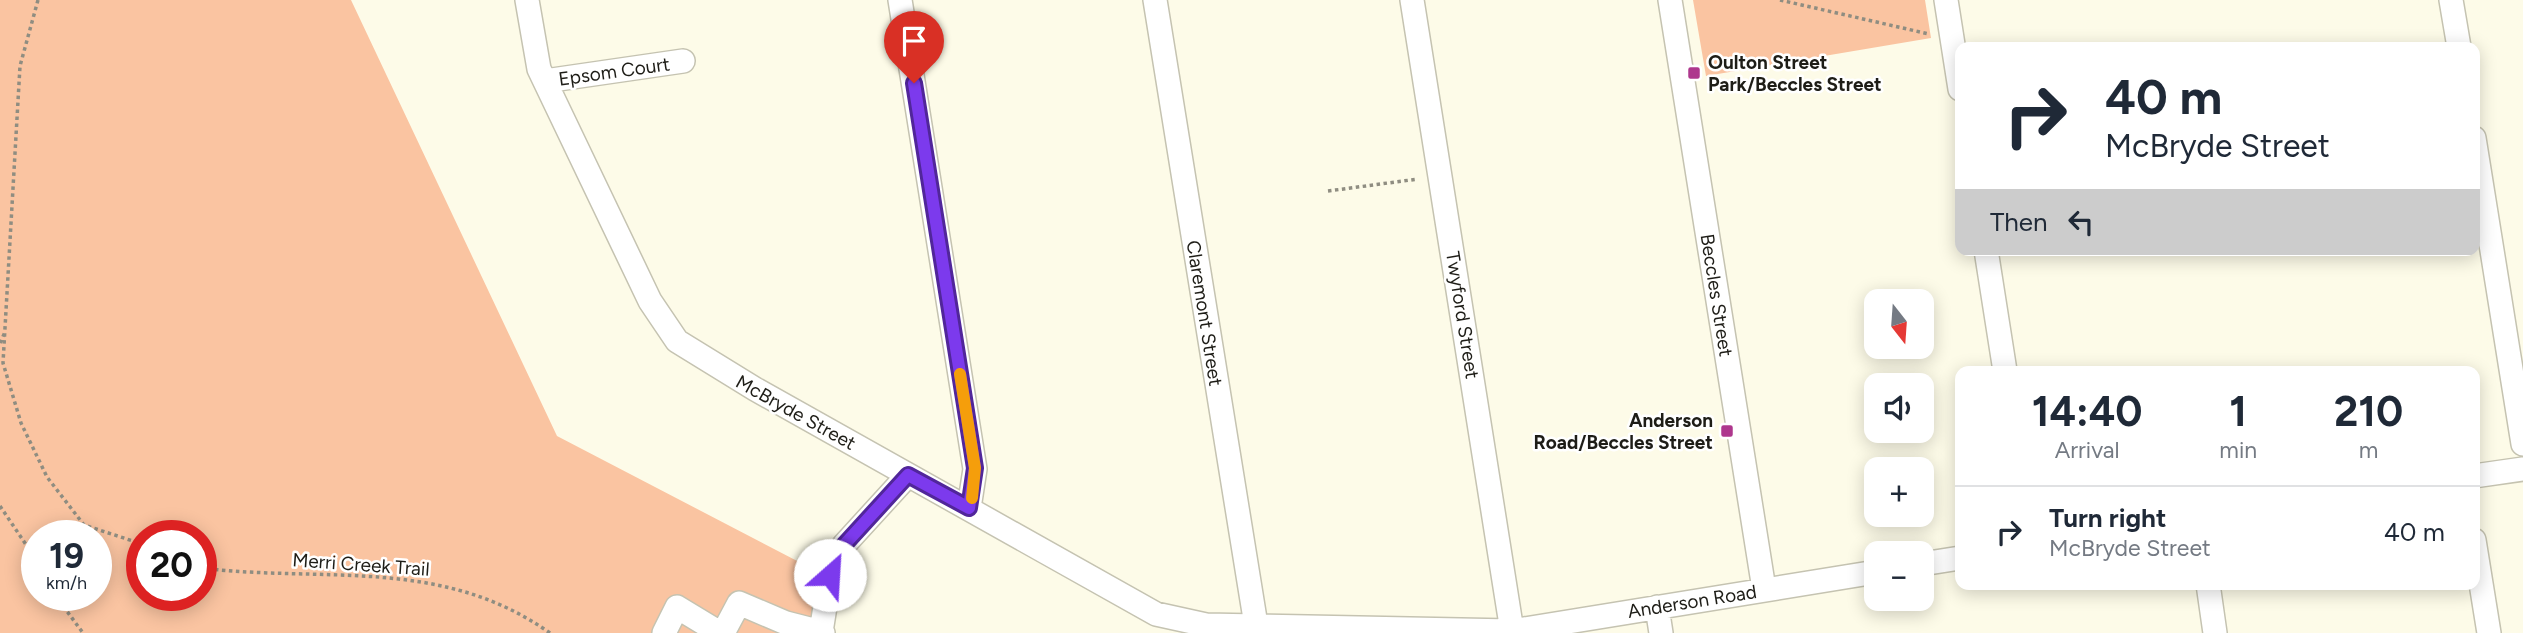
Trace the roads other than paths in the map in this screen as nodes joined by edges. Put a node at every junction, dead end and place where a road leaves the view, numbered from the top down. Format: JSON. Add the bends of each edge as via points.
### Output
{"nodes":[{"id":1,"x":527,"y":0,"type":"edge"},
{"id":2,"x":900,"y":0,"type":"edge"},
{"id":3,"x":1156,"y":0,"type":"edge"},
{"id":4,"x":1412,"y":0,"type":"edge"},
{"id":5,"x":1670,"y":0,"type":"edge"},
{"id":6,"x":1946,"y":0,"type":"edge"},
{"id":7,"x":2451,"y":0,"type":"edge"},
{"id":8,"x":2458,"y":42,"type":"edge"},
{"id":9,"x":1955,"y":57,"type":"edge"},
{"id":10,"x":683,"y":61,"type":"dead end"},
{"id":11,"x":545,"y":81,"type":"junction"},
{"id":12,"x":2480,"y":177,"type":"edge"},
{"id":13,"x":1987,"y":256,"type":"edge"},
{"id":14,"x":2004,"y":366,"type":"edge"},
{"id":15,"x":2523,"y":444,"type":"edge"},
{"id":16,"x":2523,"y":469,"type":"edge"},
{"id":17,"x":908,"y":475,"type":"junction"},
{"id":18,"x":2480,"y":475,"type":"edge"},
{"id":19,"x":969,"y":508,"type":"junction"},
{"id":20,"x":1955,"y":559,"type":"edge"},
{"id":21,"x":1934,"y":563,"type":"edge"},
{"id":22,"x":1864,"y":574,"type":"edge"},
{"id":23,"x":2480,"y":577,"type":"edge"},
{"id":24,"x":1764,"y":589,"type":"junction"},
{"id":25,"x":2209,"y":590,"type":"edge"},
{"id":26,"x":1657,"y":607,"type":"junction"},
{"id":27,"x":1256,"y":625,"type":"junction"},
{"id":28,"x":1398,"y":631,"type":"edge"},
{"id":29,"x":1512,"y":631,"type":"junction"},
{"id":30,"x":664,"y":633,"type":"edge"},
{"id":31,"x":722,"y":633,"type":"edge"},
{"id":32,"x":822,"y":633,"type":"edge"},
{"id":33,"x":1661,"y":633,"type":"edge"},
{"id":34,"x":2215,"y":633,"type":"edge"},
{"id":35,"x":2489,"y":633,"type":"edge"}],
"edges":[{"from":1,"to":11,"type":"street","name":"McBryde Street","via":[[536,57]]},
{"from":2,"to":19,"type":"street","via":[[975,468]]},
{"from":3,"to":27,"type":"street","name":"Claremont Street"},
{"from":4,"to":29,"type":"street","name":"Twyford Street"},
{"from":5,"to":24,"type":"street","name":"Beccles Street"},
{"from":6,"to":9,"type":"street"},
{"from":7,"to":8,"type":"street"},
{"from":10,"to":11,"type":"street","name":"Epsom Court"},
{"from":11,"to":17,"type":"street","name":"McBryde Street","via":[[650,301],[677,341]]},
{"from":12,"to":15,"type":"street"},
{"from":13,"to":14,"type":"street"},
{"from":16,"to":18,"type":"street"},
{"from":17,"to":19,"type":"street","name":"McBryde Street"},
{"from":17,"to":32,"type":"street","via":[[844,545],[830,575]]},
{"from":19,"to":27,"type":"street","name":"McBryde Street","via":[[1156,614],[1206,625]]},
{"from":20,"to":21,"type":"street"},
{"from":22,"to":24,"type":"street","name":"Anderson Road"},
{"from":23,"to":35,"type":"street"},
{"from":24,"to":26,"type":"street","name":"Anderson Road"},
{"from":25,"to":34,"type":"street"},
{"from":26,"to":29,"type":"street","name":"Anderson Road"},
{"from":26,"to":33,"type":"street"},
{"from":27,"to":28,"type":"street","name":"Anderson Road"},
{"from":28,"to":29,"type":"street","name":"Anderson Road"},
{"from":30,"to":31,"type":"street","via":[[677,607]]},
{"from":31,"to":32,"type":"street","via":[[739,603],[786,624]]}]}
